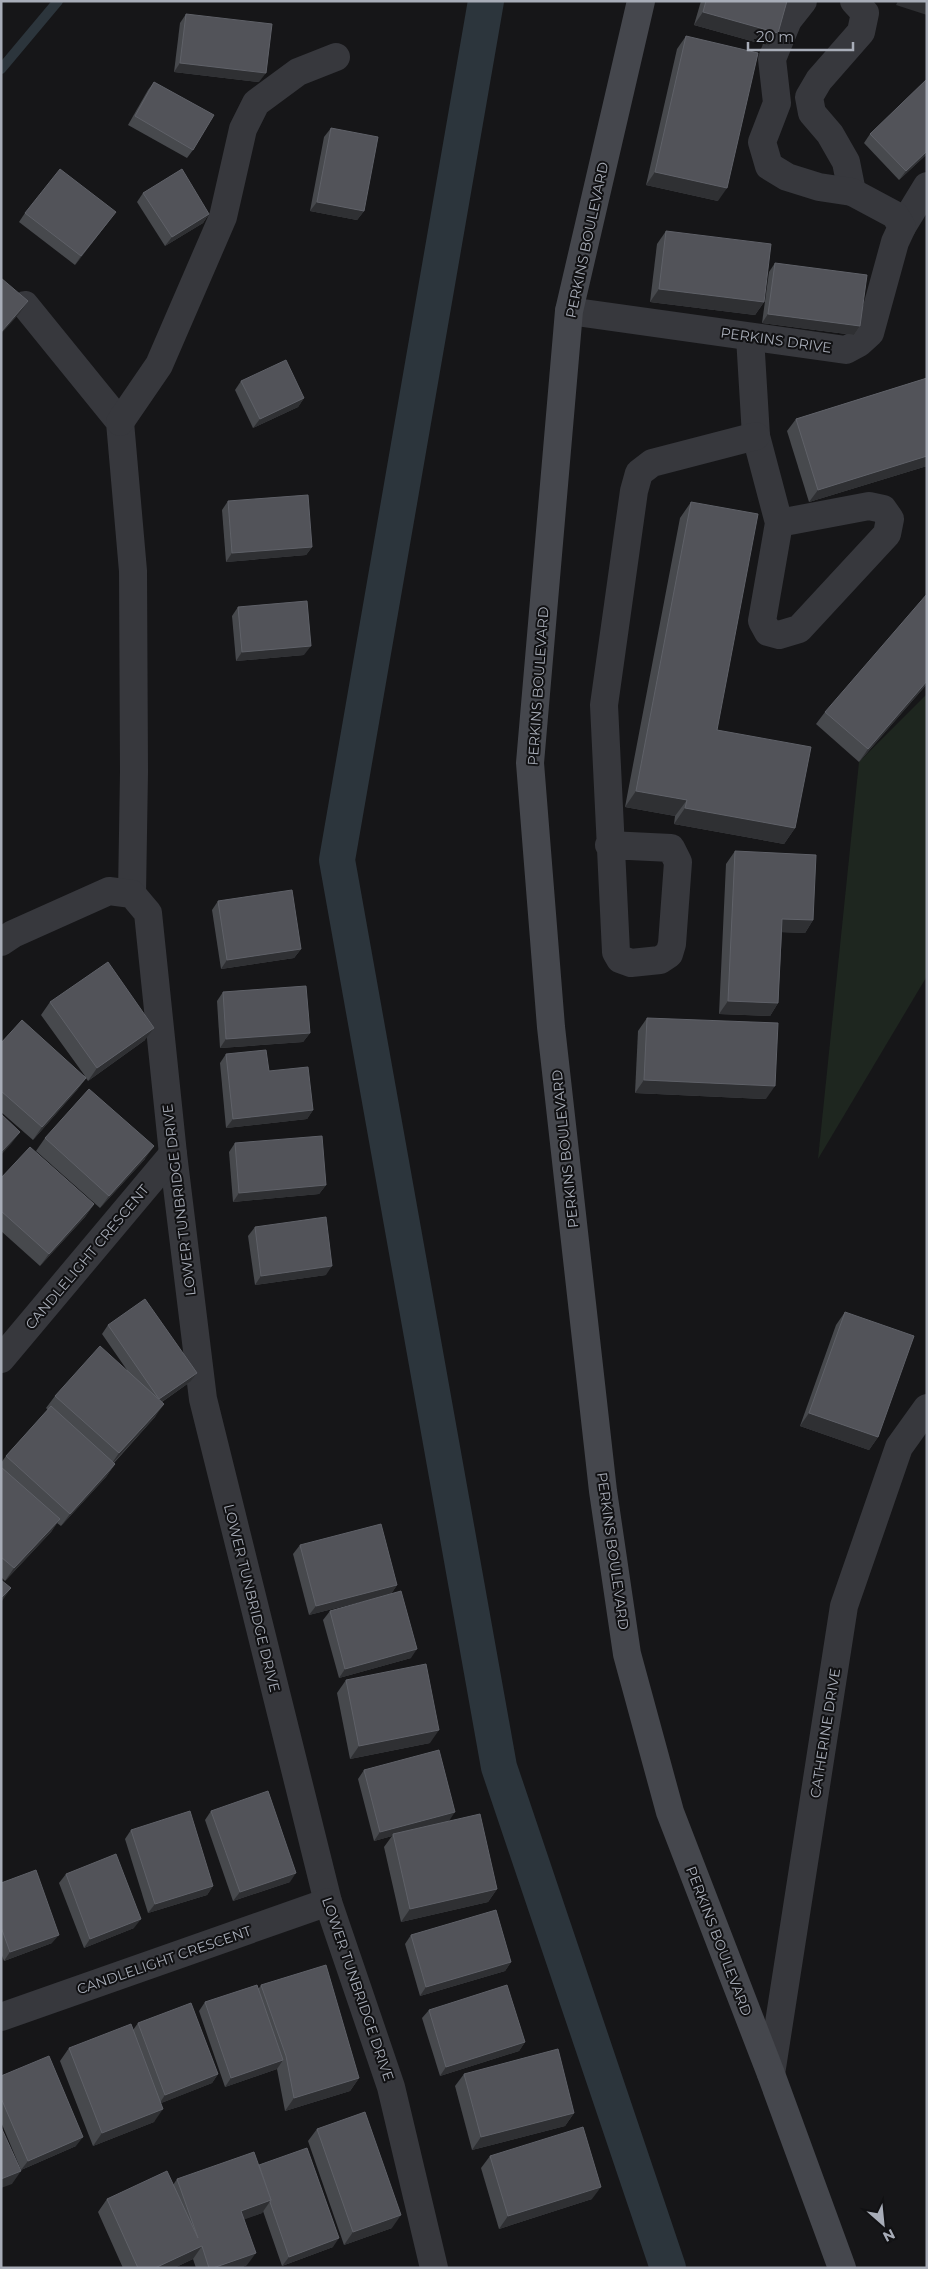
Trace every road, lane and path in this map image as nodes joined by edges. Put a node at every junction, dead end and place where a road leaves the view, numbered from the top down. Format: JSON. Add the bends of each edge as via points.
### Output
{"nodes":[{"id":1,"x":641,"y":1,"type":"edge"},
{"id":2,"x":803,"y":1,"type":"edge"},
{"id":3,"x":854,"y":1,"type":"edge"},
{"id":4,"x":336,"y":57,"type":"dead end"},
{"id":5,"x":809,"y":96,"type":"junction"},
{"id":6,"x":777,"y":103,"type":"junction"},
{"id":7,"x":927,"y":186,"type":"edge"},
{"id":8,"x":852,"y":192,"type":"junction"},
{"id":9,"x":914,"y":226,"type":"edge"},
{"id":10,"x":24,"y":305,"type":"edge"},
{"id":11,"x":569,"y":311,"type":"junction"},
{"id":12,"x":750,"y":337,"type":"junction"},
{"id":13,"x":120,"y":422,"type":"junction"},
{"id":14,"x":756,"y":436,"type":"junction"},
{"id":15,"x":779,"y":523,"type":"junction"},
{"id":16,"x":609,"y":845,"type":"dead end"},
{"id":17,"x":140,"y":903,"type":"junction"},
{"id":18,"x":1,"y":942,"type":"edge"},
{"id":19,"x":173,"y":1154,"type":"junction"},
{"id":20,"x":1,"y":1359,"type":"edge"},
{"id":21,"x":927,"y":1408,"type":"edge"},
{"id":22,"x":328,"y":1902,"type":"junction"},
{"id":23,"x":1,"y":2017,"type":"edge"},
{"id":24,"x":771,"y":2074,"type":"junction"},
{"id":25,"x":434,"y":2268,"type":"edge"},
{"id":26,"x":842,"y":2268,"type":"edge"}],
"edges":[{"from":1,"to":11,"type":"street","name":"PERKINS BOULEVARD"},
{"from":2,"to":6,"type":"street","via":[[788,20],[772,59]]},
{"from":3,"to":5,"type":"street","via":[[864,13],[861,32]]},
{"from":4,"to":13,"type":"street","via":[[298,72],[256,103],[243,130],[223,217],[159,365]]},
{"from":5,"to":6,"type":"street"},
{"from":5,"to":8,"type":"street","via":[[812,113],[830,134],[846,162]]},
{"from":6,"to":8,"type":"street","via":[[762,142],[769,166],[787,177],[819,187]]},
{"from":7,"to":9,"type":"street","name":"PERKINS DRIVE"},
{"from":8,"to":9,"type":"street"},
{"from":9,"to":12,"type":"street","name":"PERKINS DRIVE","via":[[895,242],[870,333],[859,343],[846,350]]},
{"from":10,"to":13,"type":"street"},
{"from":11,"to":12,"type":"street","name":"PERKINS DRIVE"},
{"from":11,"to":24,"type":"street","name":"PERKINS BOULEVARD","via":[[530,763],[551,1027],[603,1491],[627,1654],[670,1812]]},
{"from":12,"to":14,"type":"street"},
{"from":13,"to":17,"type":"street","name":"LOWER TUNBRIDGE DRIVE","via":[[133,571],[134,772]]},
{"from":14,"to":15,"type":"street"},
{"from":14,"to":16,"type":"street","via":[[652,463],[639,473],[604,704]]},
{"from":15,"to":15,"type":"street","via":[[762,621],[768,632],[779,635],[799,629],[887,534],[890,519],[883,509],[869,506]]},
{"from":17,"to":18,"type":"street","via":[[109,891]]},
{"from":17,"to":19,"type":"street","name":"LOWER TUNBRIDGE DRIVE"},
{"from":19,"to":20,"type":"street","name":"CANDLELIGHT CRESCENT"},
{"from":19,"to":22,"type":"street","name":"LOWER TUNBRIDGE DRIVE","via":[[203,1399]]},
{"from":21,"to":24,"type":"street","name":"CATHERINE DRIVE","via":[[899,1447],[844,1606]]},
{"from":22,"to":23,"type":"street","name":"CANDLELIGHT CRESCENT"},
{"from":22,"to":25,"type":"street","name":"LOWER TUNBRIDGE DRIVE","via":[[391,2087]]},
{"from":24,"to":26,"type":"street","name":"PERKINS BOULEVARD"}]}
